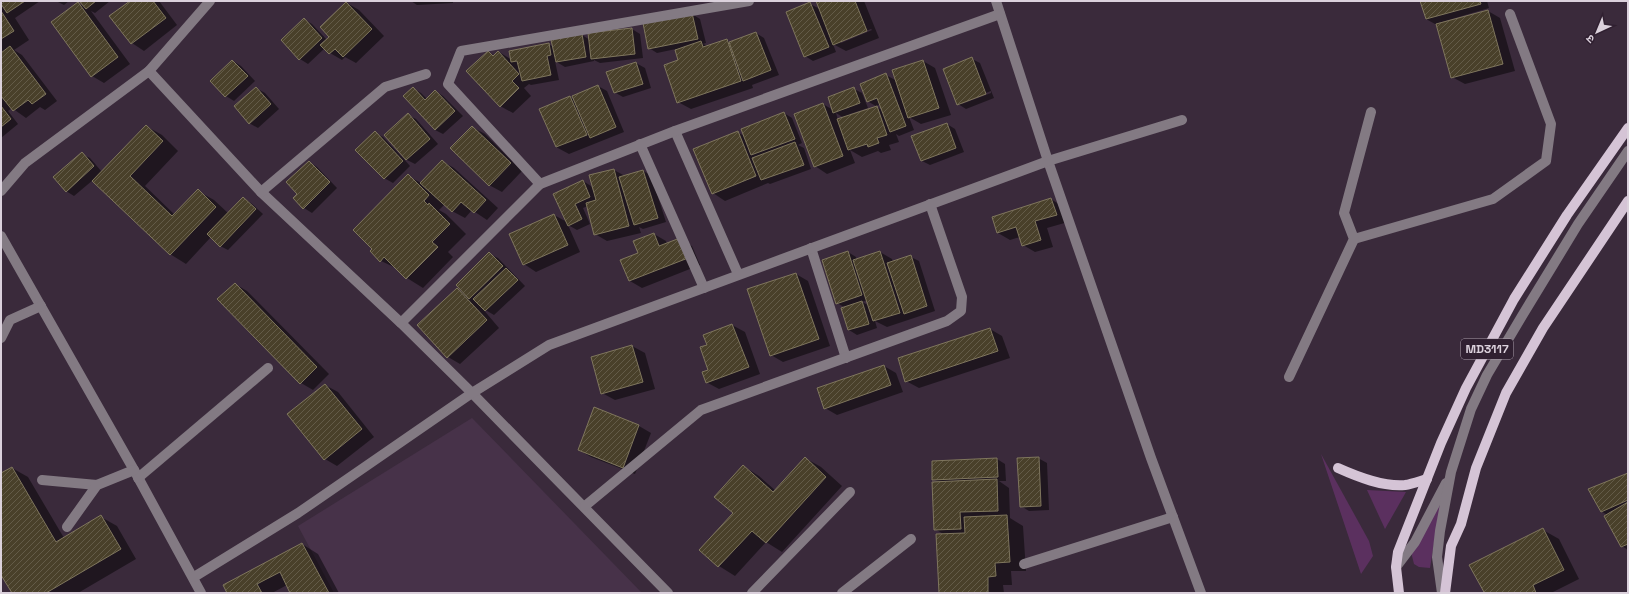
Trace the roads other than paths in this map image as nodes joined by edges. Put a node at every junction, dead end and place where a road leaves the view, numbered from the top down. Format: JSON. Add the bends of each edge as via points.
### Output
{"nodes":[{"id":1,"x":210,"y":1,"type":"edge"},
{"id":2,"x":749,"y":1,"type":"edge"},
{"id":3,"x":996,"y":1,"type":"edge"},
{"id":4,"x":1000,"y":14,"type":"junction"},
{"id":5,"x":1510,"y":14,"type":"dead end"},
{"id":6,"x":149,"y":71,"type":"junction"},
{"id":7,"x":426,"y":74,"type":"dead end"},
{"id":8,"x":1371,"y":112,"type":"dead end"},
{"id":9,"x":1182,"y":120,"type":"dead end"},
{"id":10,"x":1628,"y":128,"type":"edge"},
{"id":11,"x":674,"y":130,"type":"junction"},
{"id":12,"x":640,"y":144,"type":"junction"},
{"id":13,"x":1628,"y":151,"type":"edge"},
{"id":14,"x":1048,"y":161,"type":"junction"},
{"id":15,"x":540,"y":184,"type":"junction"},
{"id":16,"x":1,"y":191,"type":"edge"},
{"id":17,"x":261,"y":192,"type":"junction"},
{"id":18,"x":1628,"y":200,"type":"edge"},
{"id":19,"x":930,"y":204,"type":"junction"},
{"id":20,"x":1,"y":236,"type":"edge"},
{"id":21,"x":1354,"y":239,"type":"junction"},
{"id":22,"x":811,"y":248,"type":"junction"},
{"id":23,"x":738,"y":274,"type":"junction"},
{"id":24,"x":704,"y":288,"type":"junction"},
{"id":25,"x":41,"y":306,"type":"junction"},
{"id":26,"x":6,"y":321,"type":"edge"},
{"id":27,"x":401,"y":323,"type":"junction"},
{"id":28,"x":1,"y":338,"type":"edge"},
{"id":29,"x":846,"y":358,"type":"junction"},
{"id":30,"x":268,"y":368,"type":"dead end"},
{"id":31,"x":1289,"y":377,"type":"dead end"},
{"id":32,"x":472,"y":393,"type":"junction"},
{"id":33,"x":1338,"y":468,"type":"dead end"},
{"id":34,"x":1451,"y":472,"type":"junction"},
{"id":35,"x":136,"y":474,"type":"junction"},
{"id":36,"x":1427,"y":479,"type":"junction"},
{"id":37,"x":42,"y":480,"type":"dead end"},
{"id":38,"x":97,"y":485,"type":"junction"},
{"id":39,"x":850,"y":492,"type":"dead end"},
{"id":40,"x":585,"y":506,"type":"junction"},
{"id":41,"x":1173,"y":517,"type":"junction"},
{"id":42,"x":67,"y":527,"type":"dead end"},
{"id":43,"x":911,"y":539,"type":"dead end"},
{"id":44,"x":1024,"y":564,"type":"dead end"},
{"id":45,"x":1396,"y":567,"type":"junction"},
{"id":46,"x":194,"y":577,"type":"junction"},
{"id":47,"x":202,"y":593,"type":"edge"},
{"id":48,"x":668,"y":593,"type":"edge"},
{"id":49,"x":752,"y":593,"type":"edge"},
{"id":50,"x":842,"y":593,"type":"edge"},
{"id":51,"x":1201,"y":593,"type":"edge"},
{"id":52,"x":1399,"y":593,"type":"edge"},
{"id":53,"x":1442,"y":593,"type":"edge"},
{"id":54,"x":1445,"y":593,"type":"edge"}],
"edges":[{"from":1,"to":6,"type":"street"},
{"from":2,"to":15,"type":"street","via":[[461,51],[448,84]]},
{"from":3,"to":4,"type":"street"},
{"from":4,"to":11,"type":"street"},
{"from":4,"to":14,"type":"street"},
{"from":5,"to":21,"type":"street","via":[[1551,124],[1546,161],[1493,199]]},
{"from":6,"to":16,"type":"street","via":[[25,163]]},
{"from":6,"to":17,"type":"street"},
{"from":7,"to":17,"type":"street","via":[[385,87]]},
{"from":8,"to":21,"type":"street","via":[[1344,213]]},
{"from":9,"to":14,"type":"street"},
{"from":10,"to":36,"type":"main road","number":"MD3117","via":[[1567,215],[1514,299],[1466,388]]},
{"from":11,"to":12,"type":"street"},
{"from":11,"to":23,"type":"street"},
{"from":12,"to":15,"type":"street"},
{"from":12,"to":24,"type":"street"},
{"from":13,"to":34,"type":"street","via":[[1578,224],[1487,375],[1471,409]]},
{"from":14,"to":19,"type":"street"},
{"from":14,"to":41,"type":"street"},
{"from":15,"to":27,"type":"street"},
{"from":17,"to":27,"type":"street"},
{"from":18,"to":54,"type":"main road","number":"MD3117","via":[[1543,328],[1506,393],[1476,468],[1461,524],[1451,546]]},
{"from":19,"to":22,"type":"street"},
{"from":19,"to":29,"type":"street","via":[[962,297],[961,311],[947,321]]},
{"from":20,"to":25,"type":"street"},
{"from":21,"to":31,"type":"street"},
{"from":22,"to":23,"type":"street"},
{"from":22,"to":29,"type":"street"},
{"from":23,"to":24,"type":"street"},
{"from":24,"to":32,"type":"street","via":[[549,345]]},
{"from":25,"to":26,"type":"street"},
{"from":25,"to":35,"type":"street"},
{"from":26,"to":28,"type":"street"},
{"from":27,"to":32,"type":"street"},
{"from":29,"to":40,"type":"street","via":[[701,410]]},
{"from":30,"to":35,"type":"street"},
{"from":32,"to":40,"type":"street"},
{"from":32,"to":46,"type":"street","via":[[298,513]]},
{"from":33,"to":36,"type":"main road","via":[[1377,482],[1405,485]]},
{"from":34,"to":45,"type":"street","via":[[1415,542]]},
{"from":34,"to":53,"type":"street","via":[[1437,556]]},
{"from":35,"to":38,"type":"street"},
{"from":35,"to":46,"type":"street"},
{"from":36,"to":45,"type":"main road","number":"MD3117","via":[[1398,552]]},
{"from":37,"to":38,"type":"street"},
{"from":38,"to":42,"type":"street"},
{"from":39,"to":49,"type":"street"},
{"from":40,"to":48,"type":"street"},
{"from":41,"to":44,"type":"street"},
{"from":41,"to":51,"type":"street"},
{"from":43,"to":50,"type":"street"},
{"from":45,"to":52,"type":"main road","number":"MD3117"},
{"from":46,"to":47,"type":"street"}]}
